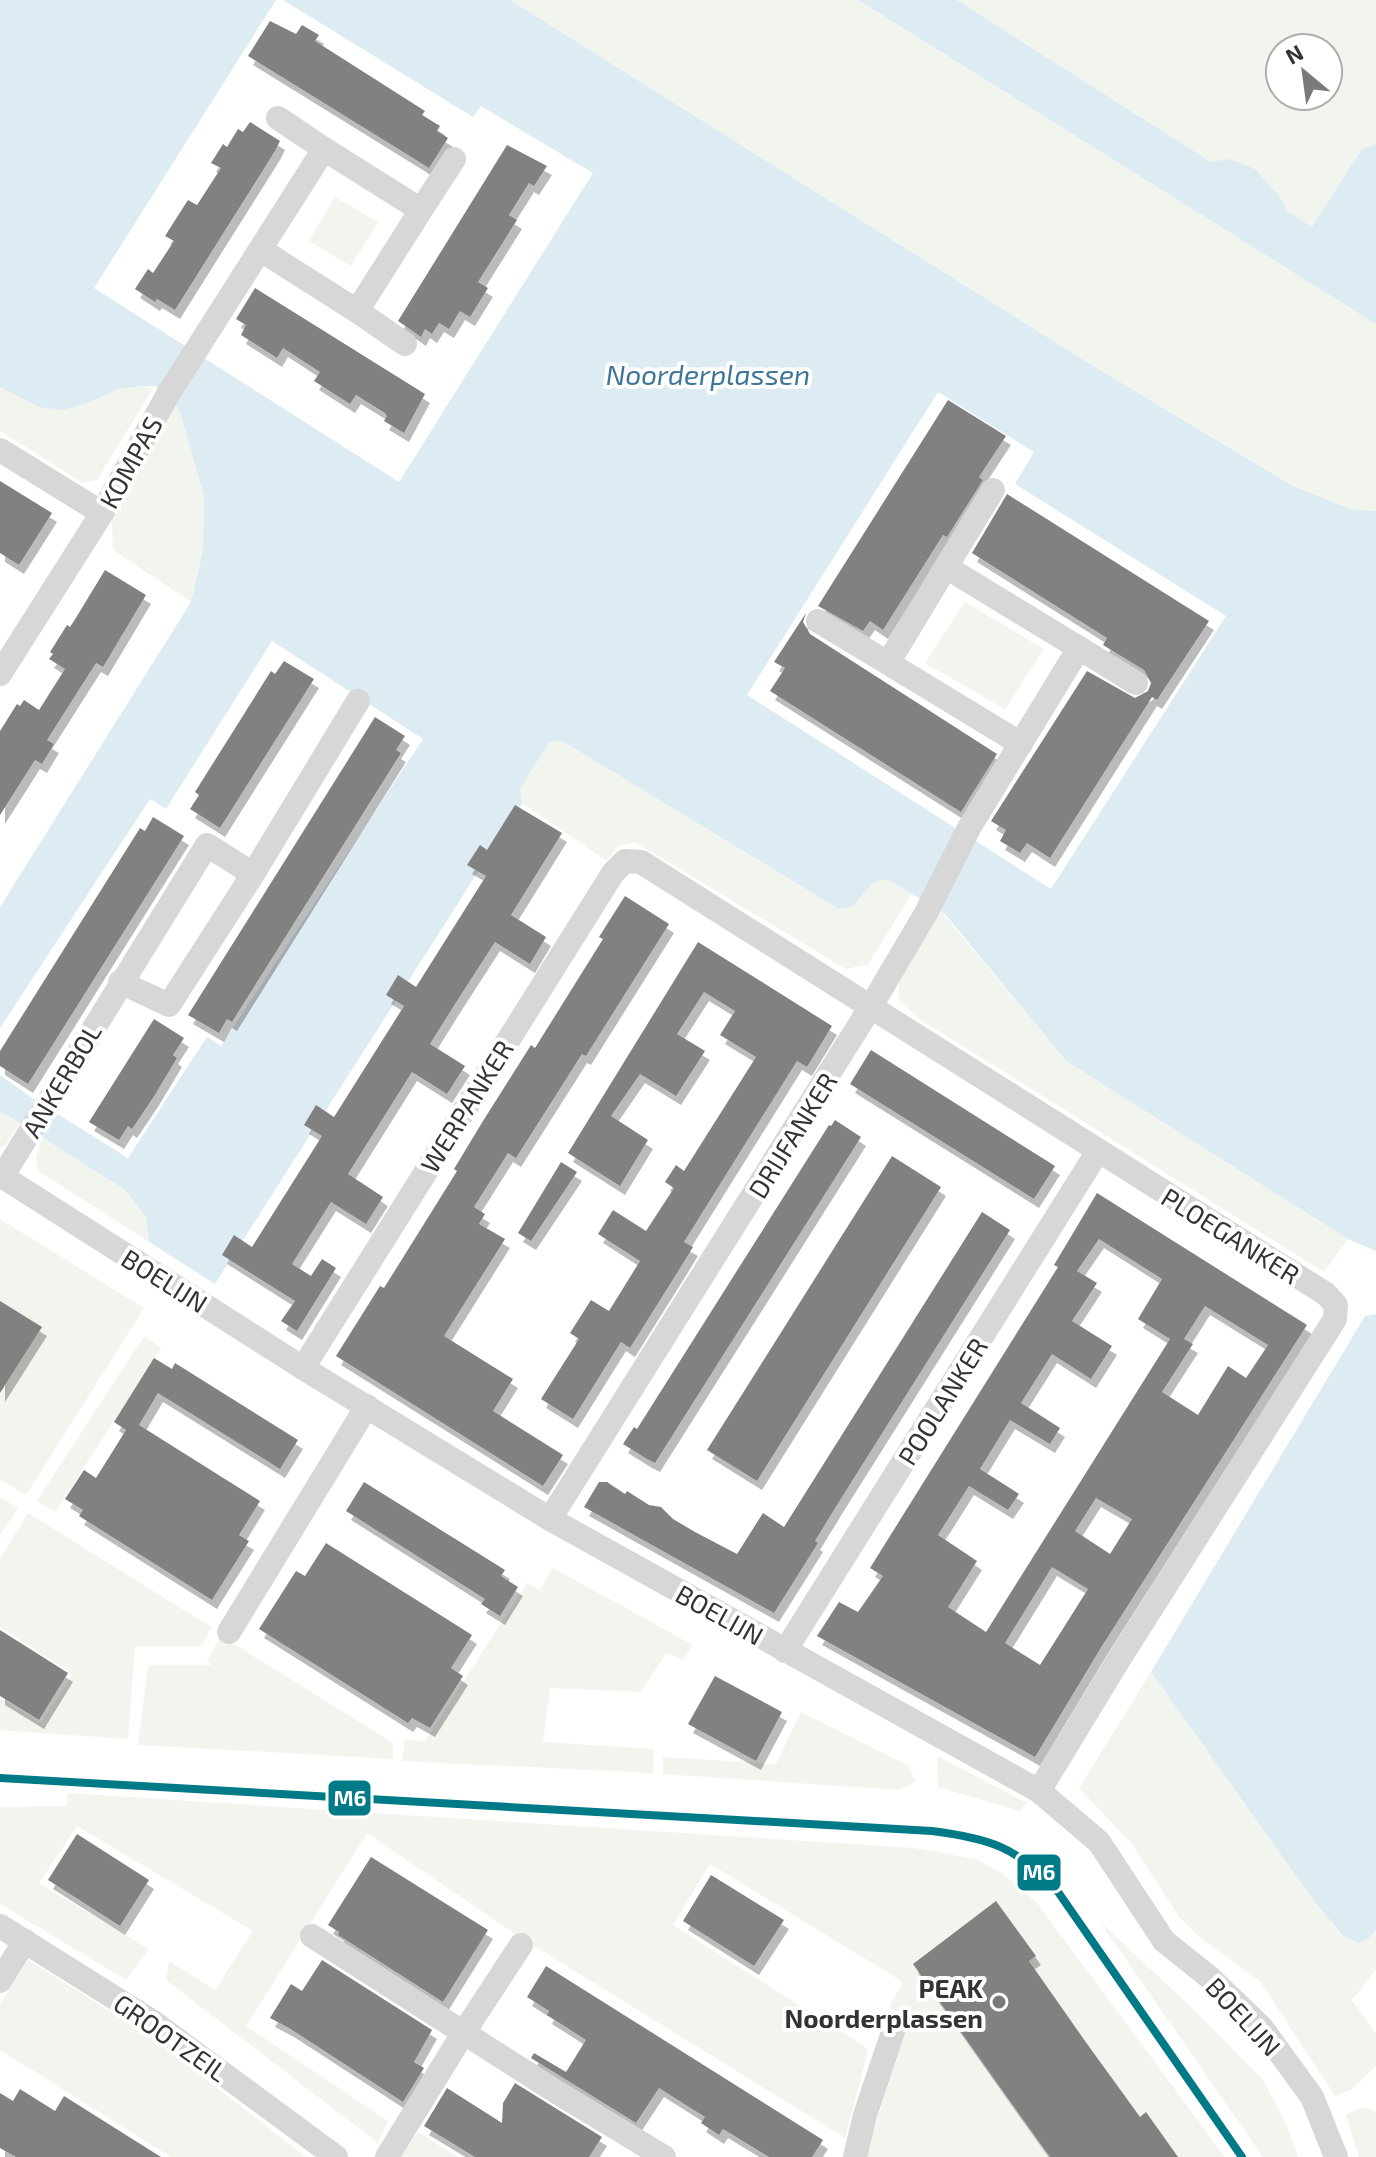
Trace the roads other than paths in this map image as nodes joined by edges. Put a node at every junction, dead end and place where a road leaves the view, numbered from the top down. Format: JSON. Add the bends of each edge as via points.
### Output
{"nodes":[{"id":1,"x":278,"y":118,"type":"dead end"},
{"id":2,"x":324,"y":149,"type":"junction"},
{"id":3,"x":454,"y":159,"type":"dead end"},
{"id":4,"x":421,"y":210,"type":"junction"},
{"id":5,"x":261,"y":250,"type":"junction"},
{"id":6,"x":357,"y":311,"type":"junction"},
{"id":7,"x":405,"y":344,"type":"dead end"},
{"id":8,"x":0,"y":450,"type":"edge"},
{"id":9,"x":993,"y":490,"type":"dead end"},
{"id":10,"x":102,"y":513,"type":"junction"},
{"id":11,"x":946,"y":567,"type":"junction"},
{"id":12,"x":818,"y":621,"type":"dead end"},
{"id":13,"x":1079,"y":648,"type":"junction"},
{"id":14,"x":888,"y":663,"type":"junction"},
{"id":15,"x":0,"y":674,"type":"edge"},
{"id":16,"x":1136,"y":683,"type":"dead end"},
{"id":17,"x":358,"y":701,"type":"dead end"},
{"id":18,"x":1021,"y":744,"type":"junction"},
{"id":19,"x":641,"y":862,"type":"joint"},
{"id":20,"x":253,"y":874,"type":"junction"},
{"id":21,"x":120,"y":982,"type":"junction"},
{"id":22,"x":870,"y":1008,"type":"junction"},
{"id":23,"x":1098,"y":1151,"type":"junction"},
{"id":24,"x":1,"y":1176,"type":"edge"},
{"id":25,"x":303,"y":1368,"type":"junction"},
{"id":26,"x":367,"y":1406,"type":"junction"},
{"id":27,"x":550,"y":1519,"type":"junction"},
{"id":28,"x":229,"y":1632,"type":"dead end"},
{"id":29,"x":785,"y":1651,"type":"junction"},
{"id":30,"x":1039,"y":1791,"type":"junction"},
{"id":31,"x":0,"y":1926,"type":"edge"},
{"id":32,"x":312,"y":1936,"type":"dead end"},
{"id":33,"x":25,"y":1941,"type":"junction"},
{"id":34,"x":521,"y":1945,"type":"dead end"},
{"id":35,"x":0,"y":1981,"type":"edge"},
{"id":36,"x":895,"y":2026,"type":"dead end"},
{"id":37,"x":464,"y":2032,"type":"junction"},
{"id":38,"x":336,"y":2157,"type":"edge"},
{"id":39,"x":387,"y":2157,"type":"edge"},
{"id":40,"x":664,"y":2157,"type":"edge"},
{"id":41,"x":855,"y":2157,"type":"edge"},
{"id":42,"x":1336,"y":2157,"type":"edge"}],
"edges":[{"from":1,"to":2,"type":"street"},
{"from":2,"to":4,"type":"street"},
{"from":2,"to":5,"type":"street","name":"KOMPAS"},
{"from":3,"to":4,"type":"street"},
{"from":4,"to":6,"type":"street"},
{"from":5,"to":6,"type":"street"},
{"from":5,"to":10,"type":"street","name":"KOMPAS","via":[[167,396]]},
{"from":6,"to":7,"type":"street"},
{"from":8,"to":10,"type":"street"},
{"from":9,"to":11,"type":"street"},
{"from":10,"to":15,"type":"street","name":"KOMPAS"},
{"from":11,"to":13,"type":"street"},
{"from":11,"to":14,"type":"street"},
{"from":12,"to":14,"type":"street"},
{"from":13,"to":16,"type":"street"},
{"from":13,"to":18,"type":"street","name":"DRIJFANKER"},
{"from":14,"to":18,"type":"street"},
{"from":17,"to":20,"type":"street"},
{"from":18,"to":22,"type":"street","name":"DRIJFANKER"},
{"from":19,"to":22,"type":"street","name":"PLOEGANKER"},
{"from":19,"to":25,"type":"street","name":"WERPANKER","via":[[625,861],[613,873]]},
{"from":20,"to":21,"type":"street","via":[[169,1005]]},
{"from":20,"to":21,"type":"street","name":"ANKERBOL","via":[[207,845]]},
{"from":21,"to":24,"type":"street","name":"ANKERBOL"},
{"from":22,"to":23,"type":"street","name":"PLOEGANKER"},
{"from":22,"to":27,"type":"street","name":"DRIJFANKER"},
{"from":23,"to":29,"type":"street","name":"POOLANKER"},
{"from":23,"to":30,"type":"street","name":"PLOEGANKER","via":[[1326,1294],[1336,1305],[1335,1319]]},
{"from":24,"to":25,"type":"street","name":"BOELIJN"},
{"from":25,"to":26,"type":"street","name":"BOELIJN"},
{"from":26,"to":27,"type":"street","name":"BOELIJN"},
{"from":26,"to":28,"type":"street"},
{"from":27,"to":29,"type":"street","name":"BOELIJN"},
{"from":29,"to":30,"type":"street","name":"BOELIJN"},
{"from":30,"to":42,"type":"street","name":"BOELIJN","via":[[1099,1842],[1164,1941],[1262,2028],[1312,2097]]},
{"from":31,"to":33,"type":"street","name":"GROOTZEIL"},
{"from":32,"to":37,"type":"street"},
{"from":33,"to":35,"type":"street"},
{"from":33,"to":38,"type":"street","name":"GROOTZEIL","via":[[153,2022]]},
{"from":34,"to":37,"type":"street"},
{"from":36,"to":41,"type":"street"},
{"from":37,"to":39,"type":"street"},
{"from":37,"to":40,"type":"street"}]}
